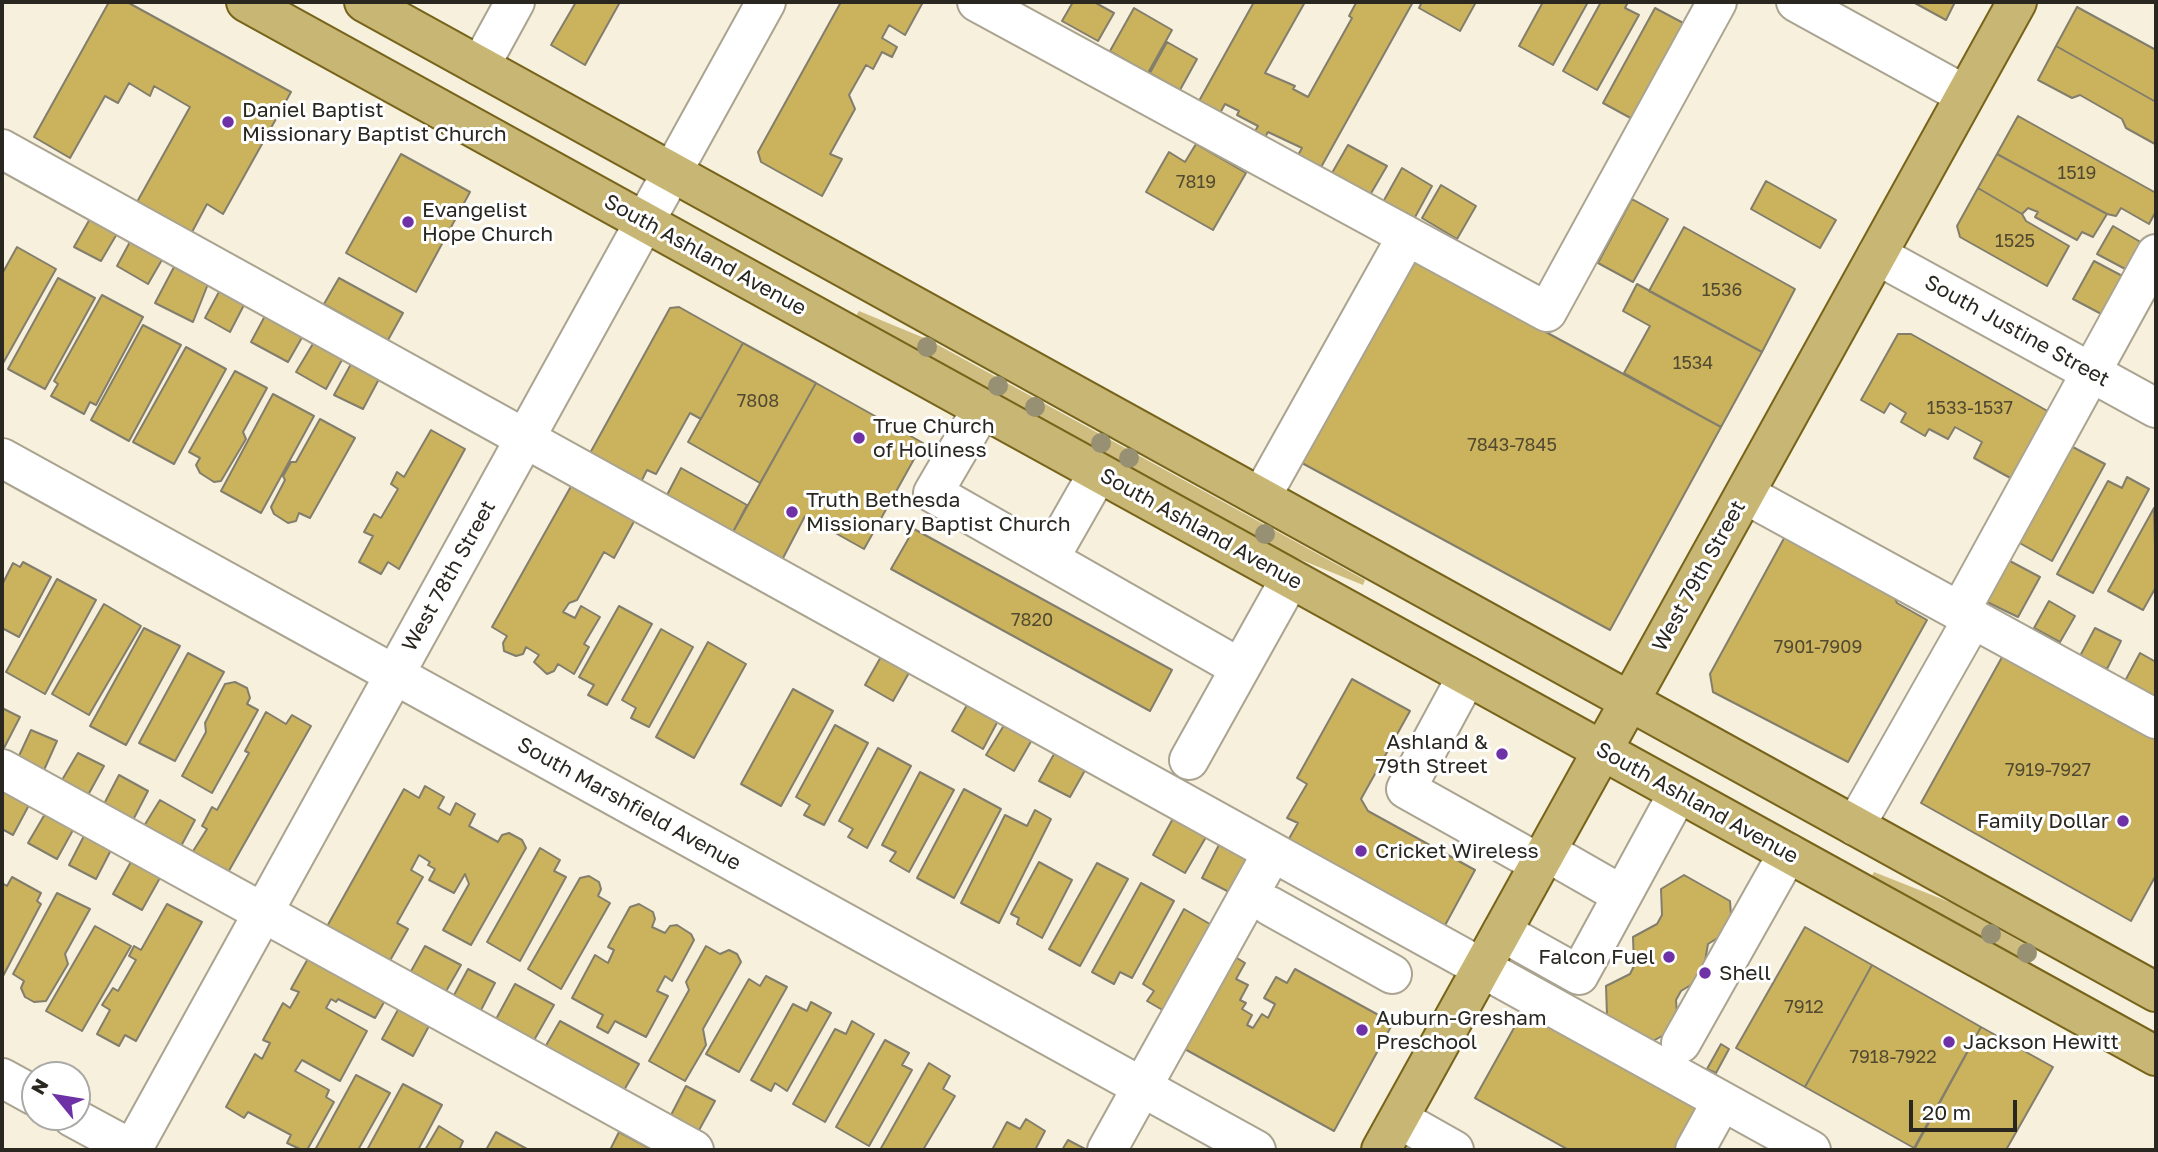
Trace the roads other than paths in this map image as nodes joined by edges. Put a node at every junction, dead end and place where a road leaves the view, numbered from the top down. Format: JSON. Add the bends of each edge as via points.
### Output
{"nodes":[{"id":1,"x":246,"y":2,"type":"edge"},
{"id":2,"x":364,"y":2,"type":"edge"},
{"id":3,"x":515,"y":2,"type":"edge"},
{"id":4,"x":766,"y":2,"type":"edge"},
{"id":5,"x":977,"y":2,"type":"edge"},
{"id":6,"x":1717,"y":2,"type":"edge"},
{"id":7,"x":1796,"y":2,"type":"edge"},
{"id":8,"x":2017,"y":2,"type":"edge"},
{"id":9,"x":480,"y":66,"type":"junction"},
{"id":10,"x":1965,"y":95,"type":"junction"},
{"id":11,"x":2,"y":149,"type":"edge"},
{"id":12,"x":672,"y":172,"type":"junction"},
{"id":13,"x":644,"y":222,"type":"junction"},
{"id":14,"x":1407,"y":236,"type":"junction"},
{"id":15,"x":2156,"y":254,"type":"edge"},
{"id":16,"x":1877,"y":255,"type":"junction"},
{"id":17,"x":2091,"y":372,"type":"junction"},
{"id":18,"x":2156,"y":408,"type":"edge"},
{"id":19,"x":982,"y":409,"type":"junction"},
{"id":20,"x":526,"y":436,"type":"junction"},
{"id":21,"x":2,"y":458,"type":"edge"},
{"id":22,"x":1098,"y":473,"type":"junction"},
{"id":23,"x":1745,"y":494,"type":"junction"},
{"id":24,"x":1261,"y":497,"type":"junction"},
{"id":25,"x":1049,"y":559,"type":"junction"},
{"id":26,"x":1290,"y":579,"type":"junction"},
{"id":27,"x":1966,"y":614,"type":"junction"},
{"id":28,"x":1240,"y":667,"type":"junction"},
{"id":29,"x":395,"y":675,"type":"junction"},
{"id":30,"x":1466,"y":677,"type":"junction"},
{"id":31,"x":1631,"y":701,"type":"junction"},
{"id":32,"x":2156,"y":719,"type":"edge"},
{"id":33,"x":1602,"y":751,"type":"junction"},
{"id":34,"x":1189,"y":760,"type":"dead end"},
{"id":35,"x":2,"y":769,"type":"edge"},
{"id":36,"x":1678,"y":793,"type":"junction"},
{"id":37,"x":1856,"y":825,"type":"junction"},
{"id":38,"x":1272,"y":853,"type":"junction"},
{"id":39,"x":1788,"y":853,"type":"junction"},
{"id":40,"x":1543,"y":858,"type":"junction"},
{"id":41,"x":1622,"y":895,"type":"junction"},
{"id":42,"x":1270,"y":906,"type":"dead end"},
{"id":43,"x":263,"y":913,"type":"junction"},
{"id":44,"x":1386,"y":917,"type":"junction"},
{"id":45,"x":1502,"y":932,"type":"junction"},
{"id":46,"x":1481,"y":970,"type":"junction"},
{"id":47,"x":2156,"y":992,"type":"edge"},
{"id":48,"x":1681,"y":1044,"type":"dead end"},
{"id":49,"x":2156,"y":1056,"type":"edge"},
{"id":50,"x":2,"y":1078,"type":"edge"},
{"id":51,"x":1142,"y":1087,"type":"junction"},
{"id":52,"x":21,"y":1088,"type":"edge"},
{"id":53,"x":1723,"y":1101,"type":"junction"},
{"id":54,"x":91,"y":1127,"type":"edge"},
{"id":55,"x":1390,"y":1135,"type":"edge"},
{"id":56,"x":132,"y":1150,"type":"edge"},
{"id":57,"x":694,"y":1150,"type":"edge"},
{"id":58,"x":1107,"y":1150,"type":"edge"},
{"id":59,"x":1256,"y":1150,"type":"edge"},
{"id":60,"x":1454,"y":1150,"type":"edge"},
{"id":61,"x":1695,"y":1150,"type":"edge"},
{"id":62,"x":1811,"y":1150,"type":"edge"}],
"edges":[{"from":1,"to":13,"type":"main road","name":"South Ashland Avenue"},
{"from":2,"to":9,"type":"main road"},
{"from":3,"to":9,"type":"street"},
{"from":4,"to":12,"type":"street","name":"West 78th Street"},
{"from":5,"to":14,"type":"street"},
{"from":6,"to":14,"type":"street","via":[[1547,312]]},
{"from":7,"to":10,"type":"street"},
{"from":8,"to":10,"type":"main road","name":"West 79th Street"},
{"from":9,"to":12,"type":"main road"},
{"from":10,"to":16,"type":"main road","name":"West 79th Street"},
{"from":11,"to":20,"type":"street"},
{"from":12,"to":13,"type":"street","name":"West 78th Street"},
{"from":12,"to":24,"type":"main road"},
{"from":13,"to":19,"type":"main road","name":"South Ashland Avenue"},
{"from":13,"to":20,"type":"street","name":"West 78th Street"},
{"from":14,"to":24,"type":"street"},
{"from":15,"to":17,"type":"street"},
{"from":16,"to":17,"type":"street","name":"South Justine Street"},
{"from":16,"to":23,"type":"main road","name":"West 79th Street"},
{"from":17,"to":18,"type":"street","name":"South Justine Street"},
{"from":17,"to":27,"type":"street"},
{"from":19,"to":22,"type":"main road","name":"South Ashland Avenue"},
{"from":19,"to":25,"type":"street","via":[[933,493]]},
{"from":20,"to":29,"type":"street","name":"West 78th Street"},
{"from":20,"to":38,"type":"street"},
{"from":21,"to":29,"type":"street","name":"South Marshfield Avenue"},
{"from":22,"to":25,"type":"street"},
{"from":22,"to":26,"type":"main road","name":"South Ashland Avenue"},
{"from":23,"to":27,"type":"street"},
{"from":23,"to":31,"type":"main road","name":"West 79th Street"},
{"from":24,"to":31,"type":"main road"},
{"from":25,"to":28,"type":"street"},
{"from":26,"to":28,"type":"street"},
{"from":26,"to":30,"type":"main road","name":"South Ashland Avenue"},
{"from":27,"to":32,"type":"street"},
{"from":27,"to":37,"type":"street"},
{"from":28,"to":34,"type":"street"},
{"from":29,"to":43,"type":"street","name":"West 78th Street"},
{"from":29,"to":51,"type":"street","name":"South Marshfield Avenue"},
{"from":30,"to":33,"type":"main road","name":"South Ashland Avenue"},
{"from":30,"to":40,"type":"street","via":[[1406,789]]},
{"from":31,"to":33,"type":"main road","name":"West 79th Street"},
{"from":31,"to":37,"type":"main road"},
{"from":33,"to":36,"type":"main road","name":"South Ashland Avenue"},
{"from":33,"to":40,"type":"main road","name":"West 79th Street"},
{"from":35,"to":43,"type":"street"},
{"from":36,"to":39,"type":"main road","name":"South Ashland Avenue"},
{"from":36,"to":41,"type":"street"},
{"from":37,"to":47,"type":"main road"},
{"from":38,"to":44,"type":"street"},
{"from":38,"to":51,"type":"street"},
{"from":39,"to":48,"type":"street"},
{"from":39,"to":49,"type":"main road","name":"South Ashland Avenue"},
{"from":40,"to":41,"type":"street"},
{"from":40,"to":45,"type":"main road","name":"West 79th Street"},
{"from":41,"to":45,"type":"street","via":[[1579,975]]},
{"from":42,"to":44,"type":"street","via":[[1378,966]]},
{"from":43,"to":56,"type":"street","name":"West 78th Street"},
{"from":43,"to":57,"type":"street"},
{"from":44,"to":46,"type":"street"},
{"from":45,"to":46,"type":"main road","name":"West 79th Street"},
{"from":46,"to":53,"type":"street"},
{"from":46,"to":55,"type":"main road","name":"West 79th Street"},
{"from":50,"to":52,"type":"street"},
{"from":51,"to":58,"type":"street"},
{"from":51,"to":59,"type":"street","name":"South Marshfield Avenue"},
{"from":53,"to":61,"type":"street"},
{"from":53,"to":62,"type":"street"},
{"from":54,"to":56,"type":"street"},
{"from":55,"to":60,"type":"street"}]}
